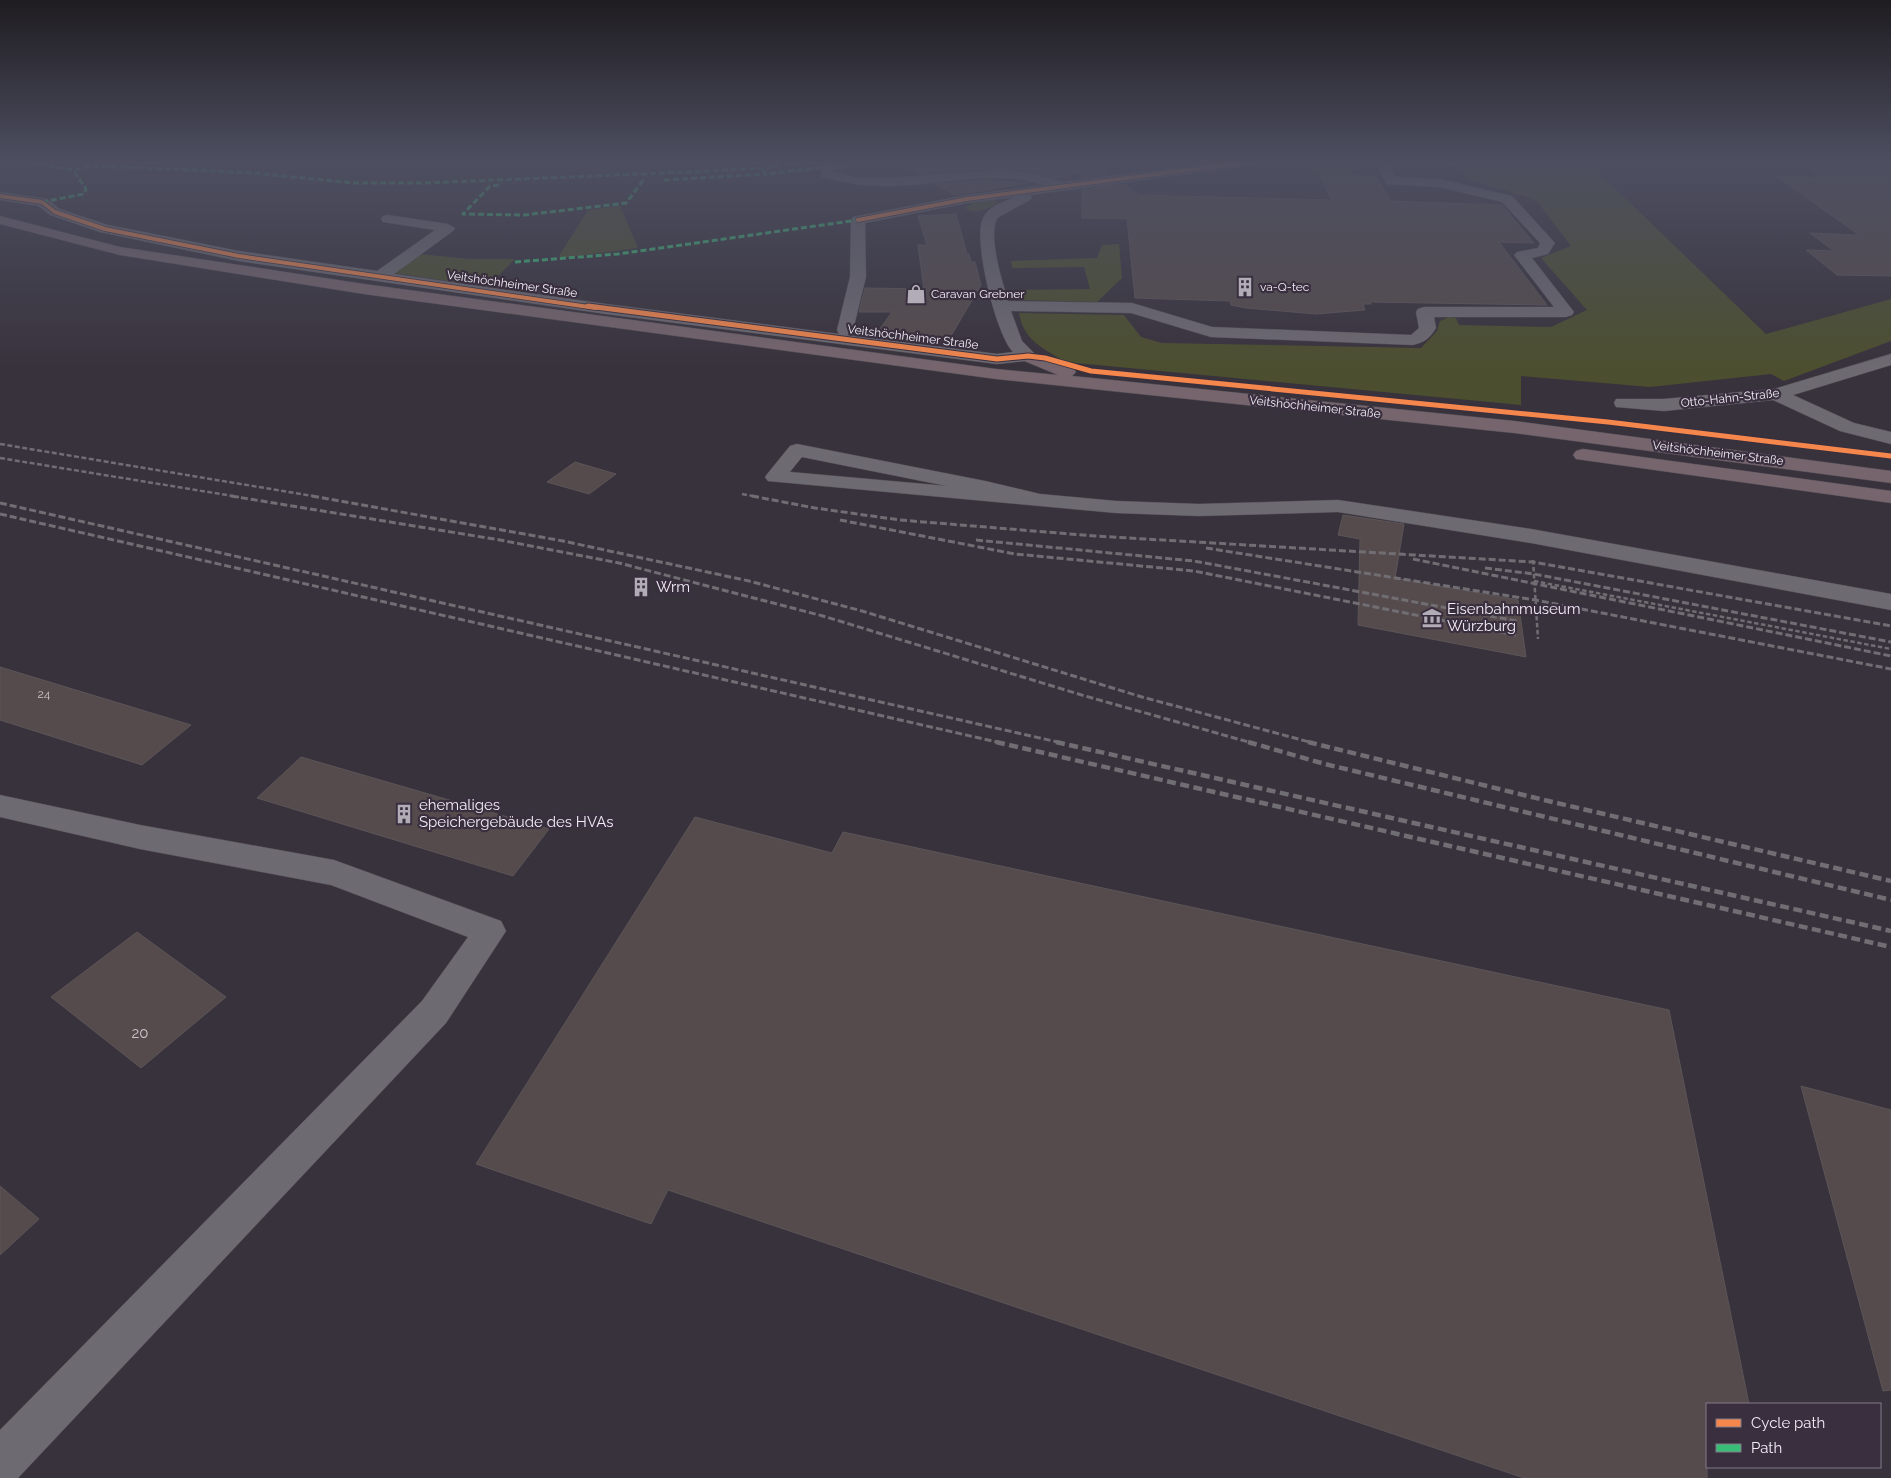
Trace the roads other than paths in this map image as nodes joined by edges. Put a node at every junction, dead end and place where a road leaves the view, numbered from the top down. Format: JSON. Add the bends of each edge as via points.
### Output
{"nodes":[{"id":1,"x":40,"y":230,"type":"edge"},
{"id":2,"x":110,"y":230,"type":"edge"},
{"id":3,"x":445,"y":230,"type":"edge"},
{"id":4,"x":858,"y":230,"type":"edge"},
{"id":5,"x":987,"y":230,"type":"edge"},
{"id":6,"x":1536,"y":230,"type":"edge"},
{"id":7,"x":70,"y":255,"type":"dead end"},
{"id":8,"x":381,"y":276,"type":"junction"},
{"id":9,"x":195,"y":280,"type":"dead end"},
{"id":10,"x":252,"y":288,"type":"dead end"},
{"id":11,"x":1002,"y":306,"type":"junction"},
{"id":12,"x":845,"y":330,"type":"dead end"},
{"id":13,"x":1028,"y":356,"type":"junction"},
{"id":14,"x":1891,"y":359,"type":"edge"},
{"id":15,"x":1028,"y":394,"type":"dead end"},
{"id":16,"x":1776,"y":394,"type":"junction"},
{"id":17,"x":1188,"y":403,"type":"junction"},
{"id":18,"x":1623,"y":403,"type":"dead end"},
{"id":19,"x":1122,"y":404,"type":"dead end"},
{"id":20,"x":1891,"y":438,"type":"edge"},
{"id":21,"x":1483,"y":443,"type":"dead end"},
{"id":22,"x":1512,"y":446,"type":"dead end"},
{"id":23,"x":1891,"y":477,"type":"edge"},
{"id":24,"x":1891,"y":497,"type":"edge"},
{"id":25,"x":1034,"y":499,"type":"junction"},
{"id":26,"x":1891,"y":602,"type":"edge"},
{"id":27,"x":0,"y":806,"type":"edge"},
{"id":28,"x":0,"y":1463,"type":"edge"}],
"edges":[{"from":1,"to":17,"type":"highway","name":"Veitshöchheimer Straße","via":[[120,250],[238,271]]},
{"from":2,"to":8,"type":"street","name":"Veitshöchheimer Straße","via":[[239,256]]},
{"from":3,"to":8,"type":"street"},
{"from":4,"to":12,"type":"street","via":[[858,277]]},
{"from":5,"to":11,"type":"street","via":[[990,258]]},
{"from":6,"to":11,"type":"street","via":[[1548,243],[1543,250],[1522,255],[1566,312],[1424,312],[1428,328],[1413,340],[1211,332],[1132,308]]},
{"from":7,"to":9,"type":"highway"},
{"from":8,"to":13,"type":"street","name":"Veitshöchheimer Straße","via":[[606,309],[997,359]]},
{"from":10,"to":15,"type":"highway"},
{"from":11,"to":13,"type":"street","via":[[1013,341]]},
{"from":13,"to":17,"type":"highway","via":[[1068,372],[1096,378],[1168,385]]},
{"from":14,"to":16,"type":"street","name":"Otto-Hahn-Straße"},
{"from":16,"to":18,"type":"street","name":"Otto-Hahn-Straße","via":[[1664,405]]},
{"from":16,"to":20,"type":"street","via":[[1847,427]]},
{"from":17,"to":19,"type":"highway","name":"Veitshöchheimer Straße"},
{"from":17,"to":21,"type":"highway","name":"Veitshöchheimer Straße"},
{"from":17,"to":23,"type":"highway","name":"Veitshöchheimer Straße","via":[[1251,401],[1514,427]]},
{"from":22,"to":24,"type":"highway","name":"Veitshöchheimer Straße"},
{"from":25,"to":25,"type":"street","via":[[894,489],[775,477],[797,450]]},
{"from":25,"to":26,"type":"street","via":[[1116,507],[1199,510],[1338,506],[1531,536]]},
{"from":27,"to":28,"type":"street","via":[[140,837],[334,872],[490,932],[434,1012]]}]}
